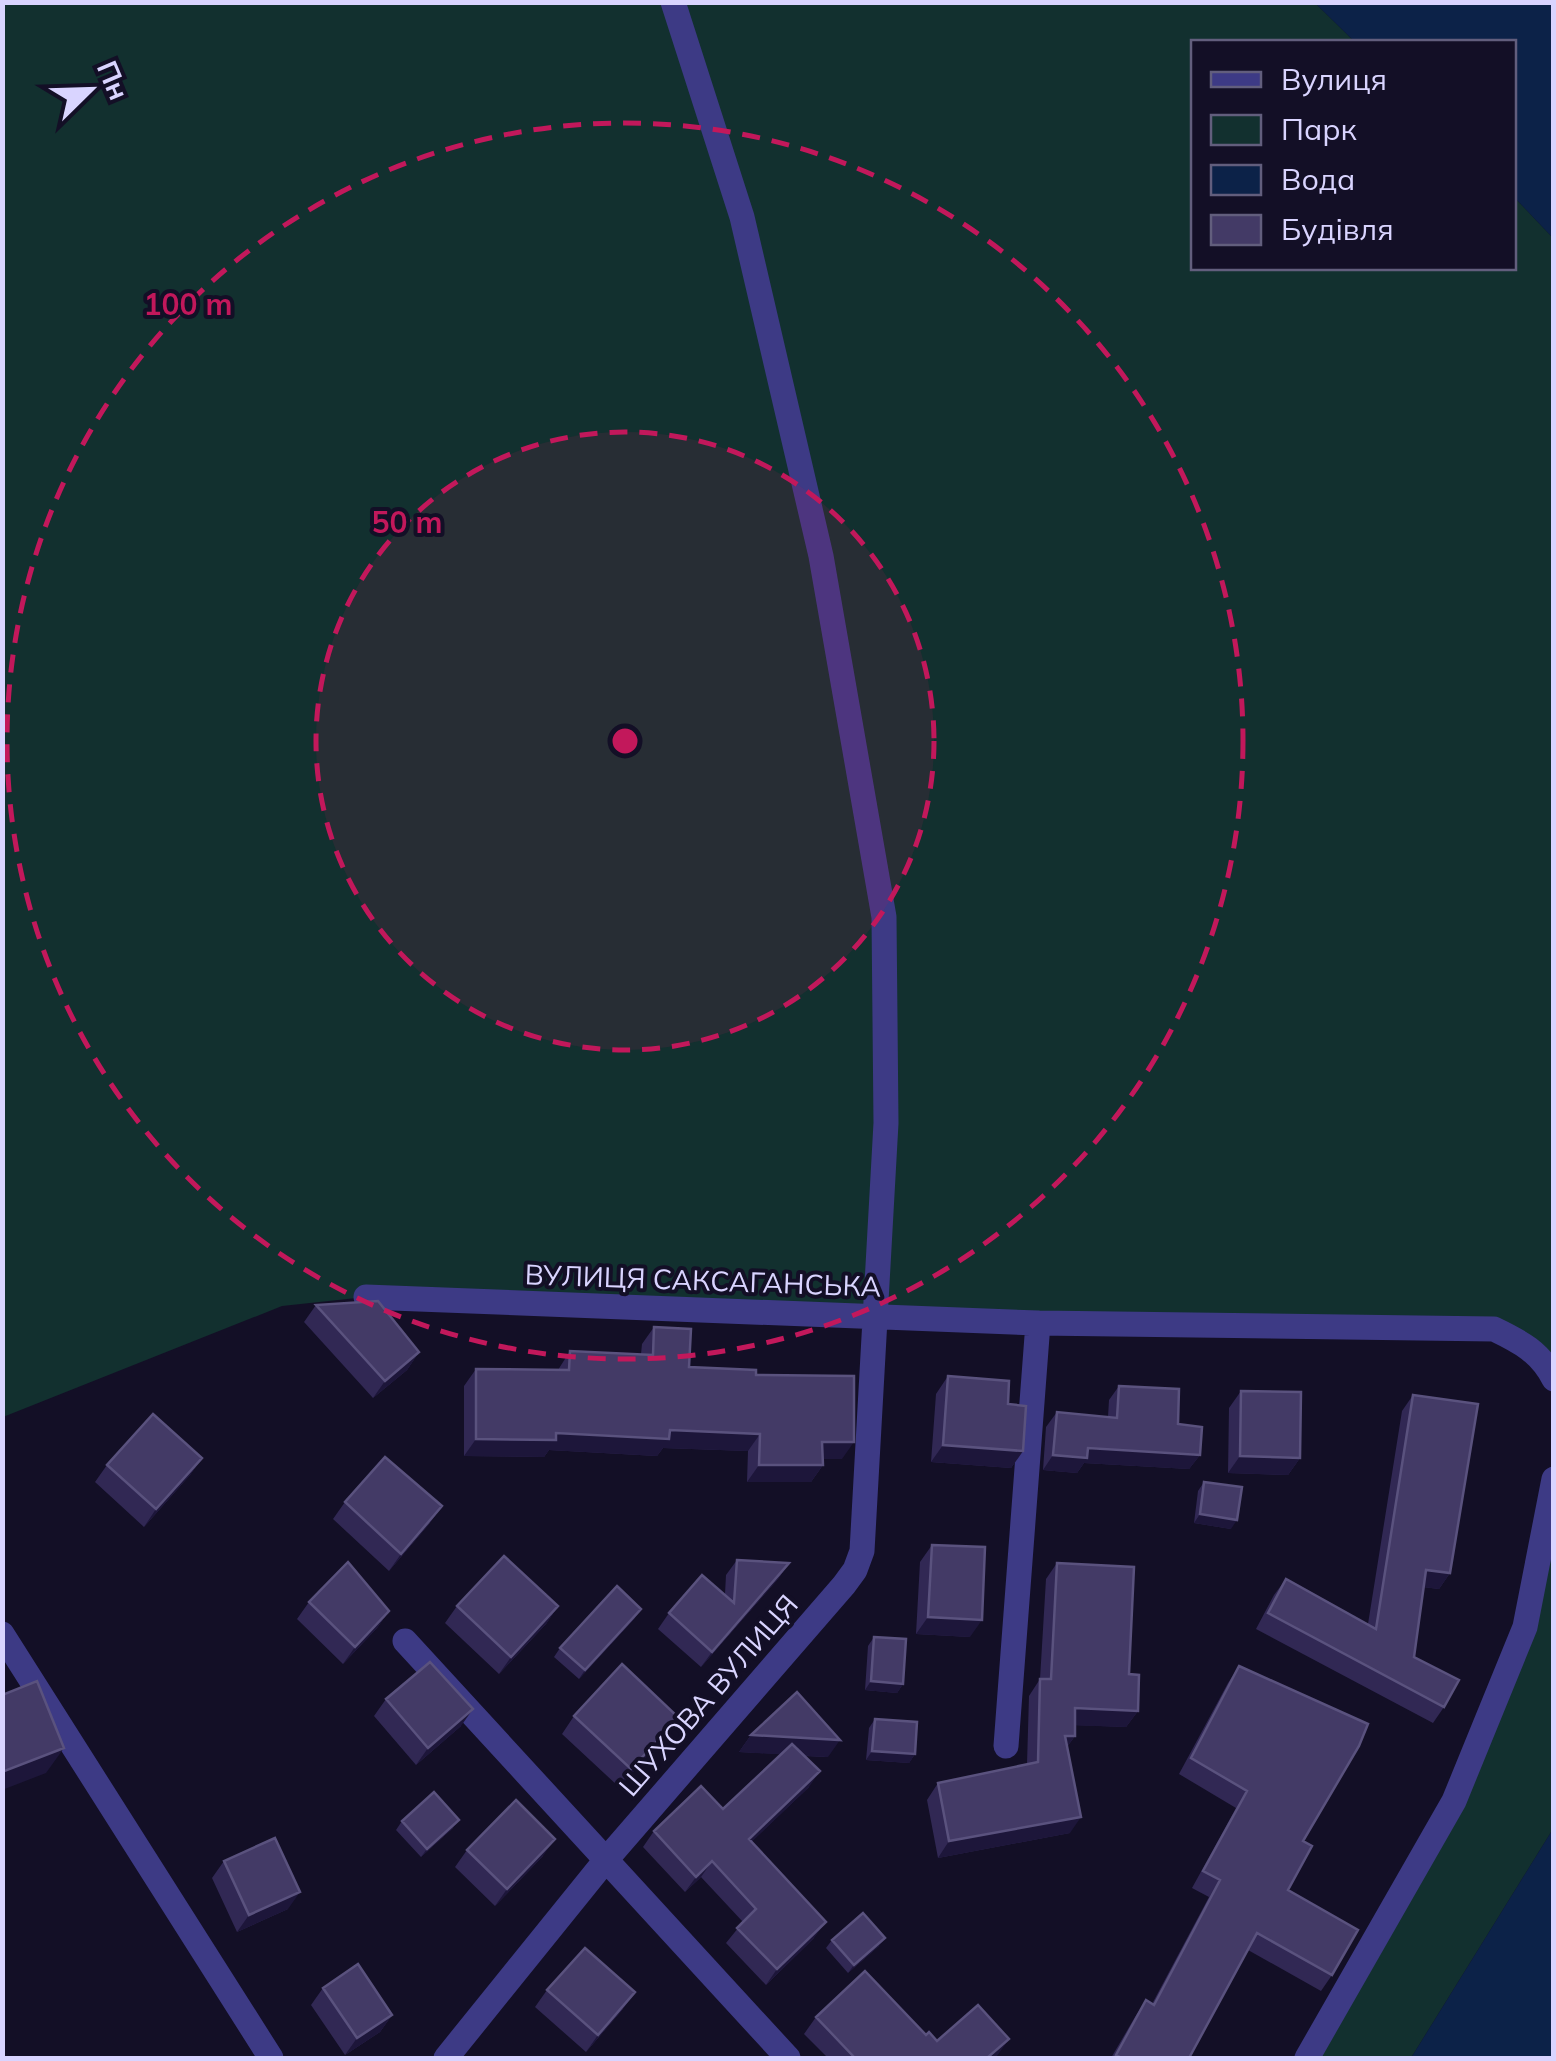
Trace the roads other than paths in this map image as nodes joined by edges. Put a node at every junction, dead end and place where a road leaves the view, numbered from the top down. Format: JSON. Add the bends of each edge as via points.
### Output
{"nodes":[{"id":1,"x":673,"y":2,"type":"edge"},
{"id":2,"x":366,"y":1298,"type":"edge"},
{"id":3,"x":878,"y":1316,"type":"junction"},
{"id":4,"x":1038,"y":1324,"type":"junction"},
{"id":5,"x":1554,"y":1379,"type":"edge"},
{"id":6,"x":1554,"y":1479,"type":"edge"},
{"id":7,"x":2,"y":1634,"type":"edge"},
{"id":8,"x":404,"y":1640,"type":"dead end"},
{"id":9,"x":1006,"y":1746,"type":"dead end"},
{"id":10,"x":605,"y":1861,"type":"junction"},
{"id":11,"x":271,"y":2058,"type":"edge"},
{"id":12,"x":446,"y":2058,"type":"edge"},
{"id":13,"x":788,"y":2058,"type":"edge"},
{"id":14,"x":1307,"y":2058,"type":"edge"}],
"edges":[{"from":1,"to":3,"type":"street","name":"ШУХОВА ВУЛИЦЯ","via":[[742,217],[816,537],[884,917],[886,1123]]},
{"from":2,"to":3,"type":"street","name":"ВУЛИЦЯ САКСАГАНСЬКА"},
{"from":3,"to":4,"type":"street","name":"ВУЛИЦЯ САКСАГАНСЬКА"},
{"from":3,"to":10,"type":"street","name":"ШУХОВА ВУЛИЦЯ","via":[[856,1570]]},
{"from":4,"to":5,"type":"street","name":"ВУЛИЦЯ САКСАГАНСЬКА","via":[[1494,1329],[1529,1346]]},
{"from":4,"to":9,"type":"street"},
{"from":6,"to":14,"type":"street","via":[[1524,1627],[1454,1801]]},
{"from":7,"to":11,"type":"street"},
{"from":8,"to":10,"type":"street"},
{"from":10,"to":12,"type":"street","name":"ШУХОВА ВУЛИЦЯ"},
{"from":10,"to":13,"type":"street"}]}
